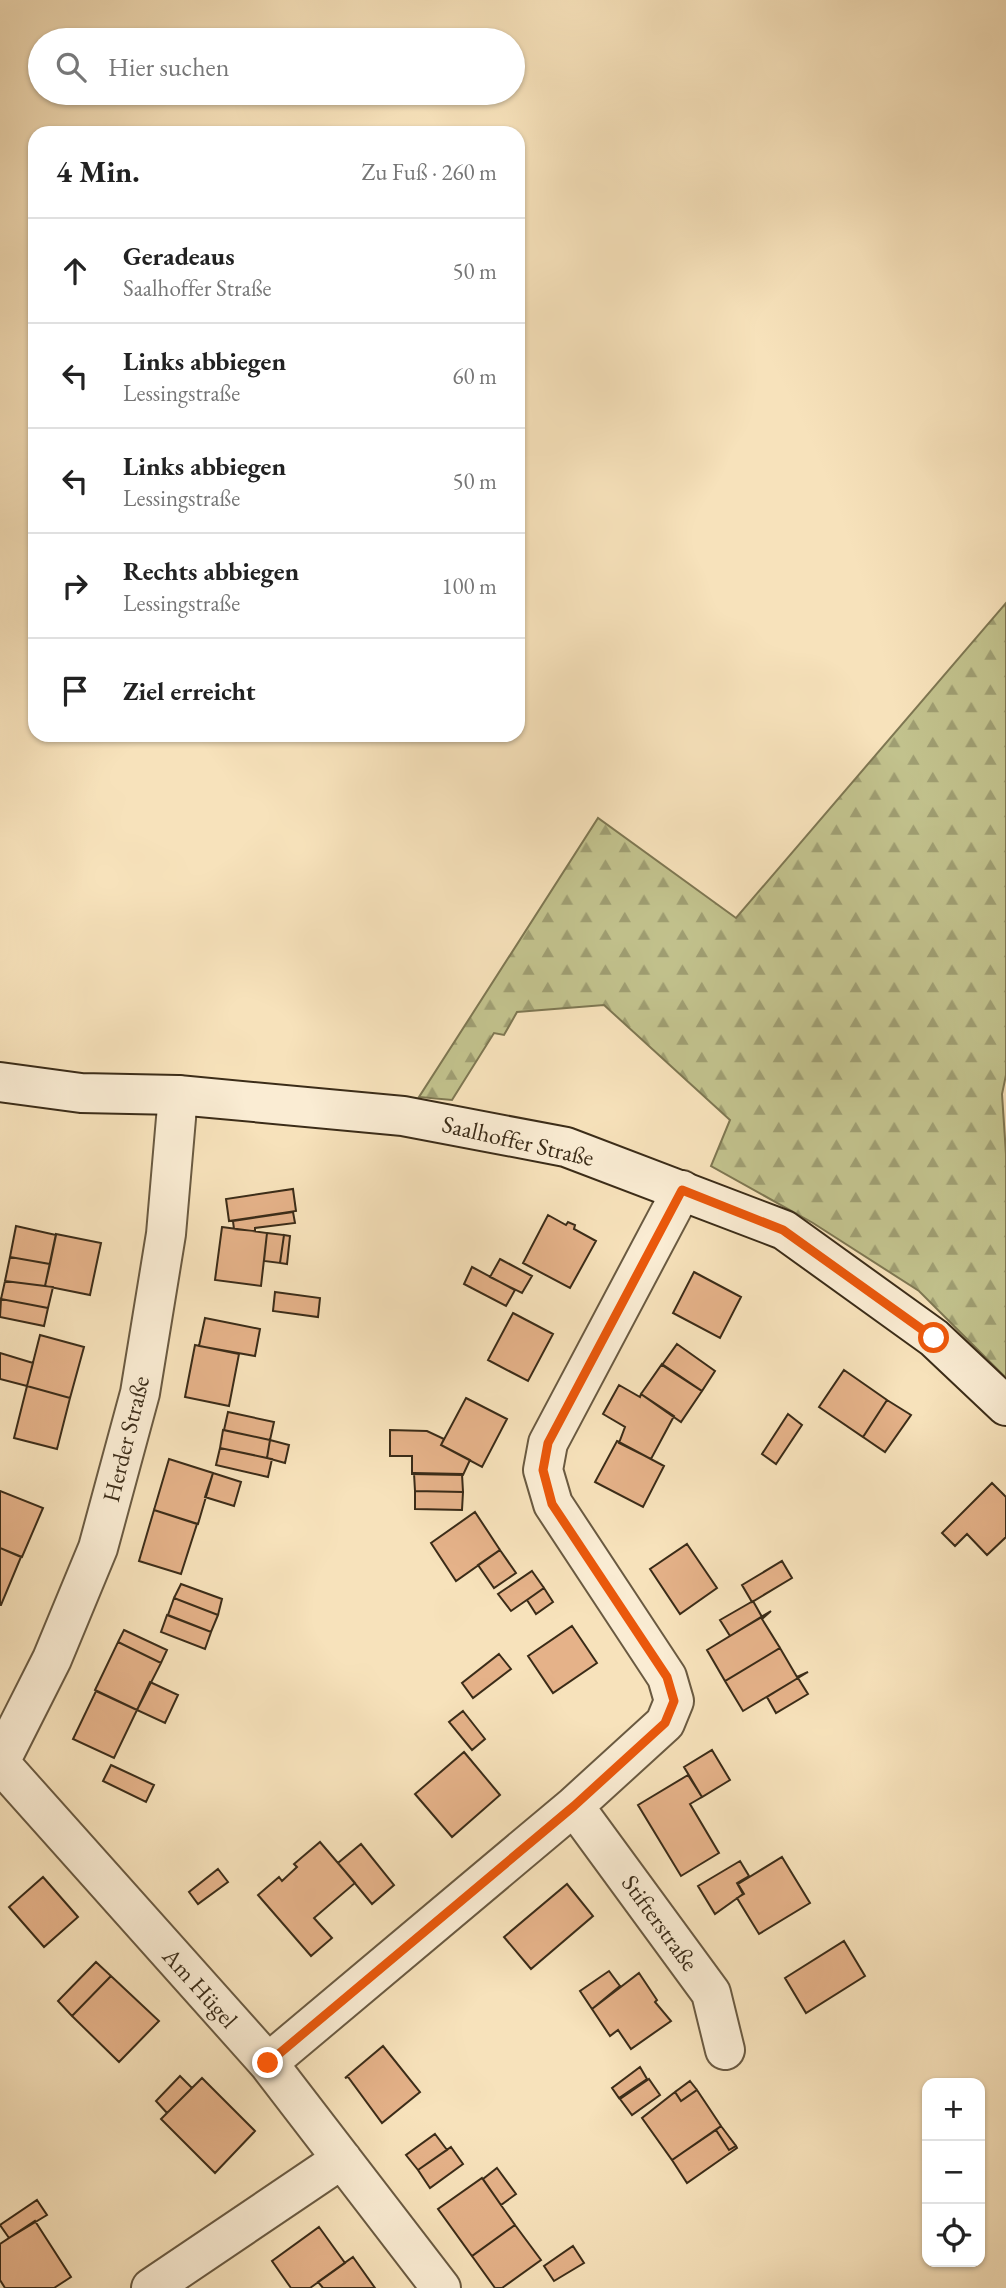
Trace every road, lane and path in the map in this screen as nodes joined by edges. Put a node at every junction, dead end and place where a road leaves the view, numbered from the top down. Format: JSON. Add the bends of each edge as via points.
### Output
{"nodes":[{"id":1,"x":0,"y":1082,"type":"edge"},
{"id":2,"x":178,"y":1095,"type":"junction"},
{"id":3,"x":682,"y":1190,"type":"junction"},
{"id":4,"x":1006,"y":1406,"type":"edge"},
{"id":5,"x":0,"y":1763,"type":"edge"},
{"id":6,"x":574,"y":1806,"type":"junction"},
{"id":7,"x":724,"y":2050,"type":"dead end"},
{"id":8,"x":268,"y":2063,"type":"junction"},
{"id":9,"x":342,"y":2159,"type":"junction"},
{"id":10,"x":152,"y":2288,"type":"edge"},
{"id":11,"x":441,"y":2288,"type":"edge"}],
"edges":[{"from":1,"to":2,"type":"street","name":"Saalhoffer Straße","via":[[81,1093]]},
{"from":2,"to":3,"type":"street","name":"Saalhoffer Straße","via":[[403,1116],[566,1147]]},
{"from":2,"to":5,"type":"street","name":"Herder Straße","via":[[166,1234],[140,1393],[98,1548],[52,1659]]},
{"from":3,"to":4,"type":"street","name":"Saalhoffer Straße","via":[[783,1230],[934,1338]]},
{"from":3,"to":6,"type":"street","via":[[548,1443],[543,1470],[552,1504],[667,1677],[674,1701],[665,1723]]},
{"from":5,"to":8,"type":"street","name":"Am Hügel"},
{"from":6,"to":7,"type":"street","name":"Stifterstraße","via":[[711,1993]]},
{"from":6,"to":8,"type":"street"},
{"from":8,"to":9,"type":"street","name":"Am Hügel"},
{"from":9,"to":10,"type":"street"},
{"from":9,"to":11,"type":"street","name":"Am Hügel"}]}
